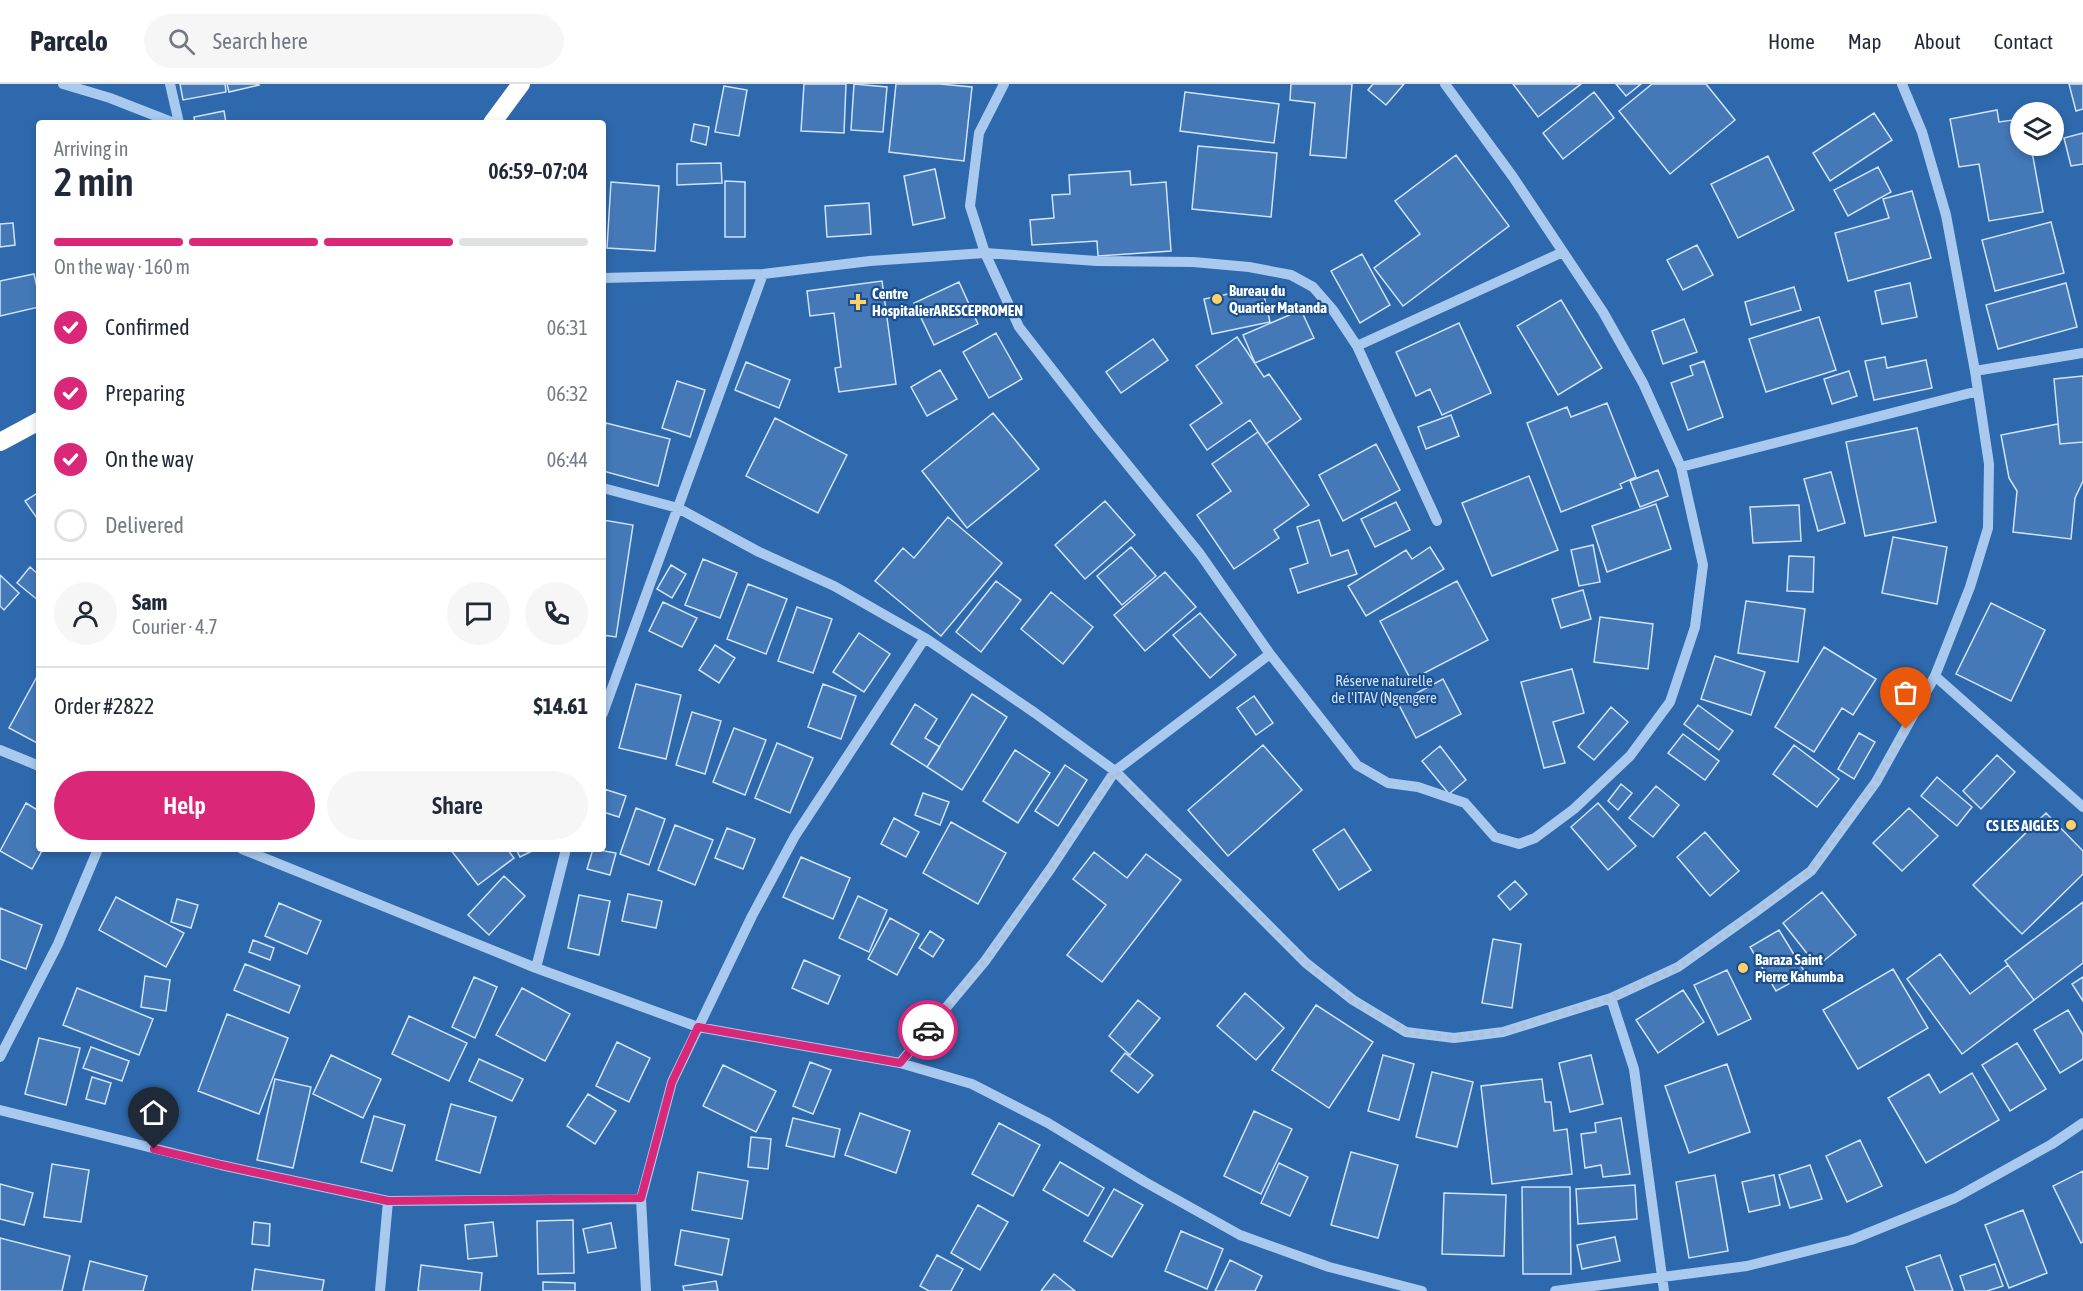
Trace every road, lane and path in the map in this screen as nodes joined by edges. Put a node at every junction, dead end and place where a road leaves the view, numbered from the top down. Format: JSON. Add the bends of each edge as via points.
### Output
{"nodes":[{"id":1,"x":63,"y":84,"type":"edge"},
{"id":2,"x":170,"y":84,"type":"edge"},
{"id":3,"x":521,"y":84,"type":"edge"},
{"id":4,"x":1005,"y":84,"type":"edge"},
{"id":5,"x":1445,"y":84,"type":"edge"},
{"id":6,"x":1902,"y":84,"type":"edge"},
{"id":7,"x":166,"y":120,"type":"edge"},
{"id":8,"x":178,"y":120,"type":"edge"},
{"id":9,"x":494,"y":120,"type":"edge"},
{"id":10,"x":1563,"y":252,"type":"junction"},
{"id":11,"x":984,"y":253,"type":"junction"},
{"id":12,"x":763,"y":274,"type":"junction"},
{"id":13,"x":606,"y":278,"type":"edge"},
{"id":14,"x":1357,"y":346,"type":"junction"},
{"id":15,"x":2083,"y":353,"type":"edge"},
{"id":16,"x":1975,"y":371,"type":"junction"},
{"id":17,"x":1978,"y":391,"type":"junction"},
{"id":18,"x":36,"y":423,"type":"edge"},
{"id":19,"x":0,"y":442,"type":"edge"},
{"id":20,"x":1680,"y":467,"type":"junction"},
{"id":21,"x":606,"y":489,"type":"edge"},
{"id":22,"x":678,"y":508,"type":"junction"},
{"id":23,"x":1437,"y":521,"type":"dead end"},
{"id":24,"x":925,"y":638,"type":"junction"},
{"id":25,"x":1270,"y":654,"type":"junction"},
{"id":26,"x":1935,"y":676,"type":"junction"},
{"id":27,"x":606,"y":705,"type":"edge"},
{"id":28,"x":0,"y":750,"type":"edge"},
{"id":29,"x":36,"y":765,"type":"edge"},
{"id":30,"x":1115,"y":771,"type":"junction"},
{"id":31,"x":2083,"y":807,"type":"edge"},
{"id":32,"x":97,"y":852,"type":"edge"},
{"id":33,"x":249,"y":852,"type":"edge"},
{"id":34,"x":565,"y":852,"type":"edge"},
{"id":35,"x":536,"y":968,"type":"junction"},
{"id":36,"x":1611,"y":998,"type":"junction"},
{"id":37,"x":698,"y":1027,"type":"junction"},
{"id":38,"x":0,"y":1057,"type":"edge"},
{"id":39,"x":900,"y":1063,"type":"junction"},
{"id":40,"x":0,"y":1110,"type":"edge"},
{"id":41,"x":2083,"y":1123,"type":"edge"},
{"id":42,"x":641,"y":1198,"type":"junction"},
{"id":43,"x":388,"y":1201,"type":"junction"},
{"id":44,"x":1662,"y":1277,"type":"junction"},
{"id":45,"x":380,"y":1291,"type":"edge"},
{"id":46,"x":646,"y":1291,"type":"edge"},
{"id":47,"x":1420,"y":1291,"type":"edge"},
{"id":48,"x":1555,"y":1291,"type":"edge"},
{"id":49,"x":1664,"y":1291,"type":"edge"}],
"edges":[{"from":1,"to":7,"type":"street"},
{"from":2,"to":8,"type":"street"},
{"from":3,"to":9,"type":"highway"},
{"from":4,"to":11,"type":"street","via":[[979,133],[970,206]]},
{"from":5,"to":10,"type":"street"},
{"from":6,"to":16,"type":"street","via":[[1922,132],[1946,215]]},
{"from":10,"to":14,"type":"street"},
{"from":10,"to":20,"type":"street","via":[[1643,383]]},
{"from":11,"to":12,"type":"street"},
{"from":11,"to":14,"type":"street","via":[[1096,261],[1192,262],[1291,275],[1313,287]]},
{"from":11,"to":25,"type":"street","via":[[1019,327],[1200,554]]},
{"from":12,"to":13,"type":"street"},
{"from":12,"to":22,"type":"street"},
{"from":14,"to":23,"type":"street"},
{"from":15,"to":16,"type":"street"},
{"from":16,"to":17,"type":"street"},
{"from":17,"to":20,"type":"street"},
{"from":17,"to":26,"type":"street","via":[[1989,464],[1988,528]]},
{"from":18,"to":19,"type":"highway"},
{"from":20,"to":25,"type":"street","via":[[1703,565],[1695,627],[1670,702],[1630,756],[1536,838],[1519,844],[1495,837],[1465,803],[1418,787],[1388,783],[1358,765]]},
{"from":21,"to":22,"type":"street"},
{"from":22,"to":24,"type":"street","via":[[759,552],[834,586]]},
{"from":22,"to":27,"type":"street"},
{"from":24,"to":30,"type":"street"},
{"from":24,"to":37,"type":"street","via":[[795,836]]},
{"from":25,"to":30,"type":"street"},
{"from":26,"to":31,"type":"street"},
{"from":26,"to":36,"type":"street","via":[[1876,782],[1810,871],[1678,967]]},
{"from":28,"to":29,"type":"street"},
{"from":30,"to":36,"type":"street","via":[[1306,963],[1353,1000],[1407,1032],[1454,1038],[1503,1032]]},
{"from":30,"to":39,"type":"street","via":[[985,961]]},
{"from":32,"to":38,"type":"street","via":[[58,944]]},
{"from":33,"to":35,"type":"street"},
{"from":34,"to":35,"type":"street"},
{"from":35,"to":37,"type":"street"},
{"from":36,"to":44,"type":"street","via":[[1634,1069]]},
{"from":37,"to":39,"type":"street"},
{"from":37,"to":42,"type":"street","via":[[672,1082]]},
{"from":39,"to":47,"type":"street","via":[[982,1089],[1240,1235],[1329,1267]]},
{"from":40,"to":43,"type":"street","via":[[221,1165]]},
{"from":41,"to":44,"type":"street","via":[[1954,1198],[1851,1240],[1747,1266]]},
{"from":42,"to":43,"type":"street"},
{"from":42,"to":46,"type":"street"},
{"from":43,"to":45,"type":"street"},
{"from":44,"to":48,"type":"street"},
{"from":44,"to":49,"type":"street"}]}
